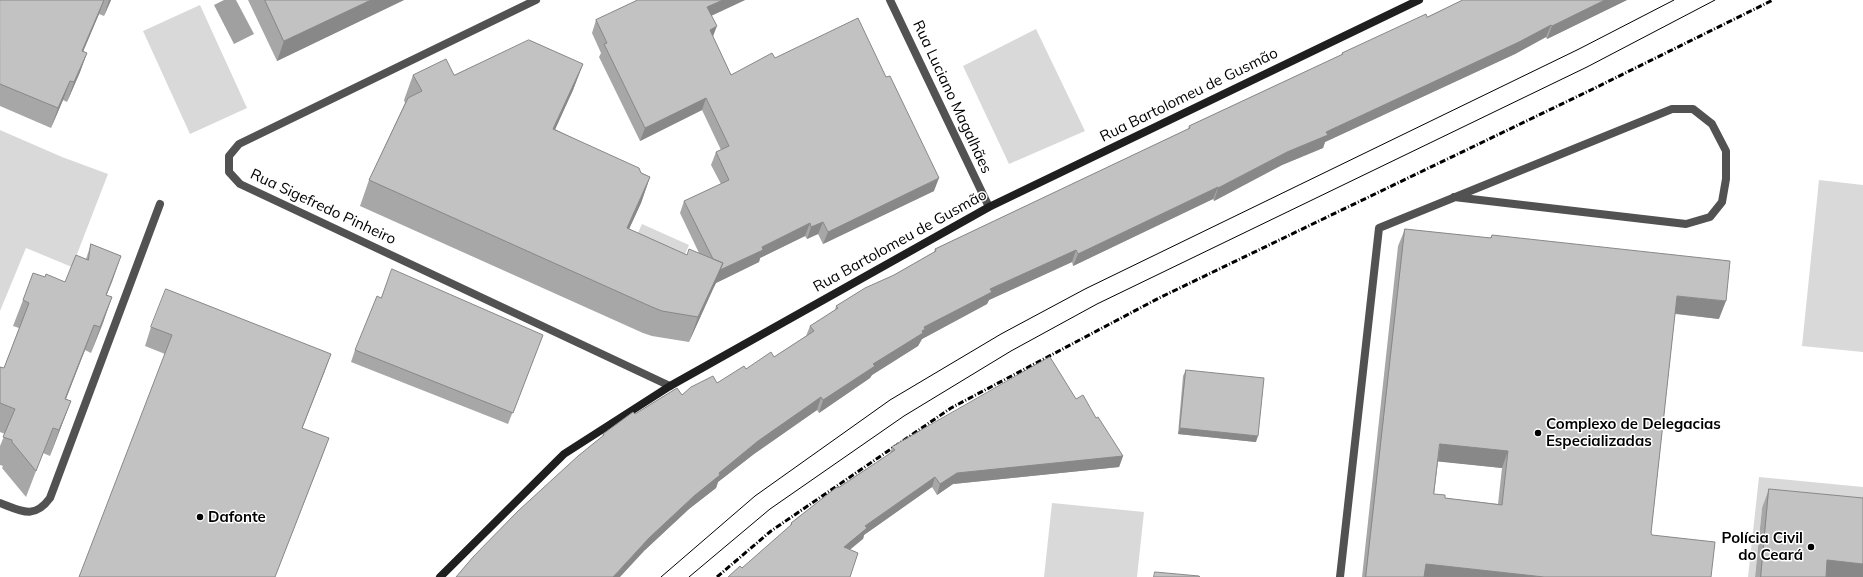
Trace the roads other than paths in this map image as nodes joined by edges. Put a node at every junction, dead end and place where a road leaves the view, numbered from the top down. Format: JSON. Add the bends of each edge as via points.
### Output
{"nodes":[{"id":1,"x":536,"y":0,"type":"edge"},
{"id":2,"x":890,"y":0,"type":"edge"},
{"id":3,"x":1419,"y":0,"type":"edge"},
{"id":4,"x":1454,"y":197,"type":"junction"},
{"id":5,"x":160,"y":204,"type":"dead end"},
{"id":6,"x":989,"y":207,"type":"junction"},
{"id":7,"x":670,"y":386,"type":"junction"},
{"id":8,"x":0,"y":503,"type":"edge"},
{"id":9,"x":440,"y":577,"type":"edge"},
{"id":10,"x":1340,"y":577,"type":"edge"}],
"edges":[{"from":1,"to":7,"type":"street","name":"Rua Sigefredo Pinheiro","via":[[239,144],[229,156],[229,172],[240,184]]},
{"from":2,"to":6,"type":"street","name":"Rua Luciano Magalhães"},
{"from":3,"to":6,"type":"street","name":"Rua Bartolomeu de Gusmão"},
{"from":4,"to":4,"type":"street","via":[[1672,109],[1693,109],[1712,124],[1726,151],[1726,179],[1722,202],[1710,217],[1686,224]]},
{"from":4,"to":10,"type":"street","via":[[1379,228]]},
{"from":5,"to":8,"type":"street","via":[[50,498],[43,508],[32,512],[21,511]]},
{"from":6,"to":7,"type":"street","name":"Rua Bartolomeu de Gusmão"},
{"from":7,"to":9,"type":"street","name":"Rua Bartolomeu de Gusmão","via":[[564,454]]}]}
